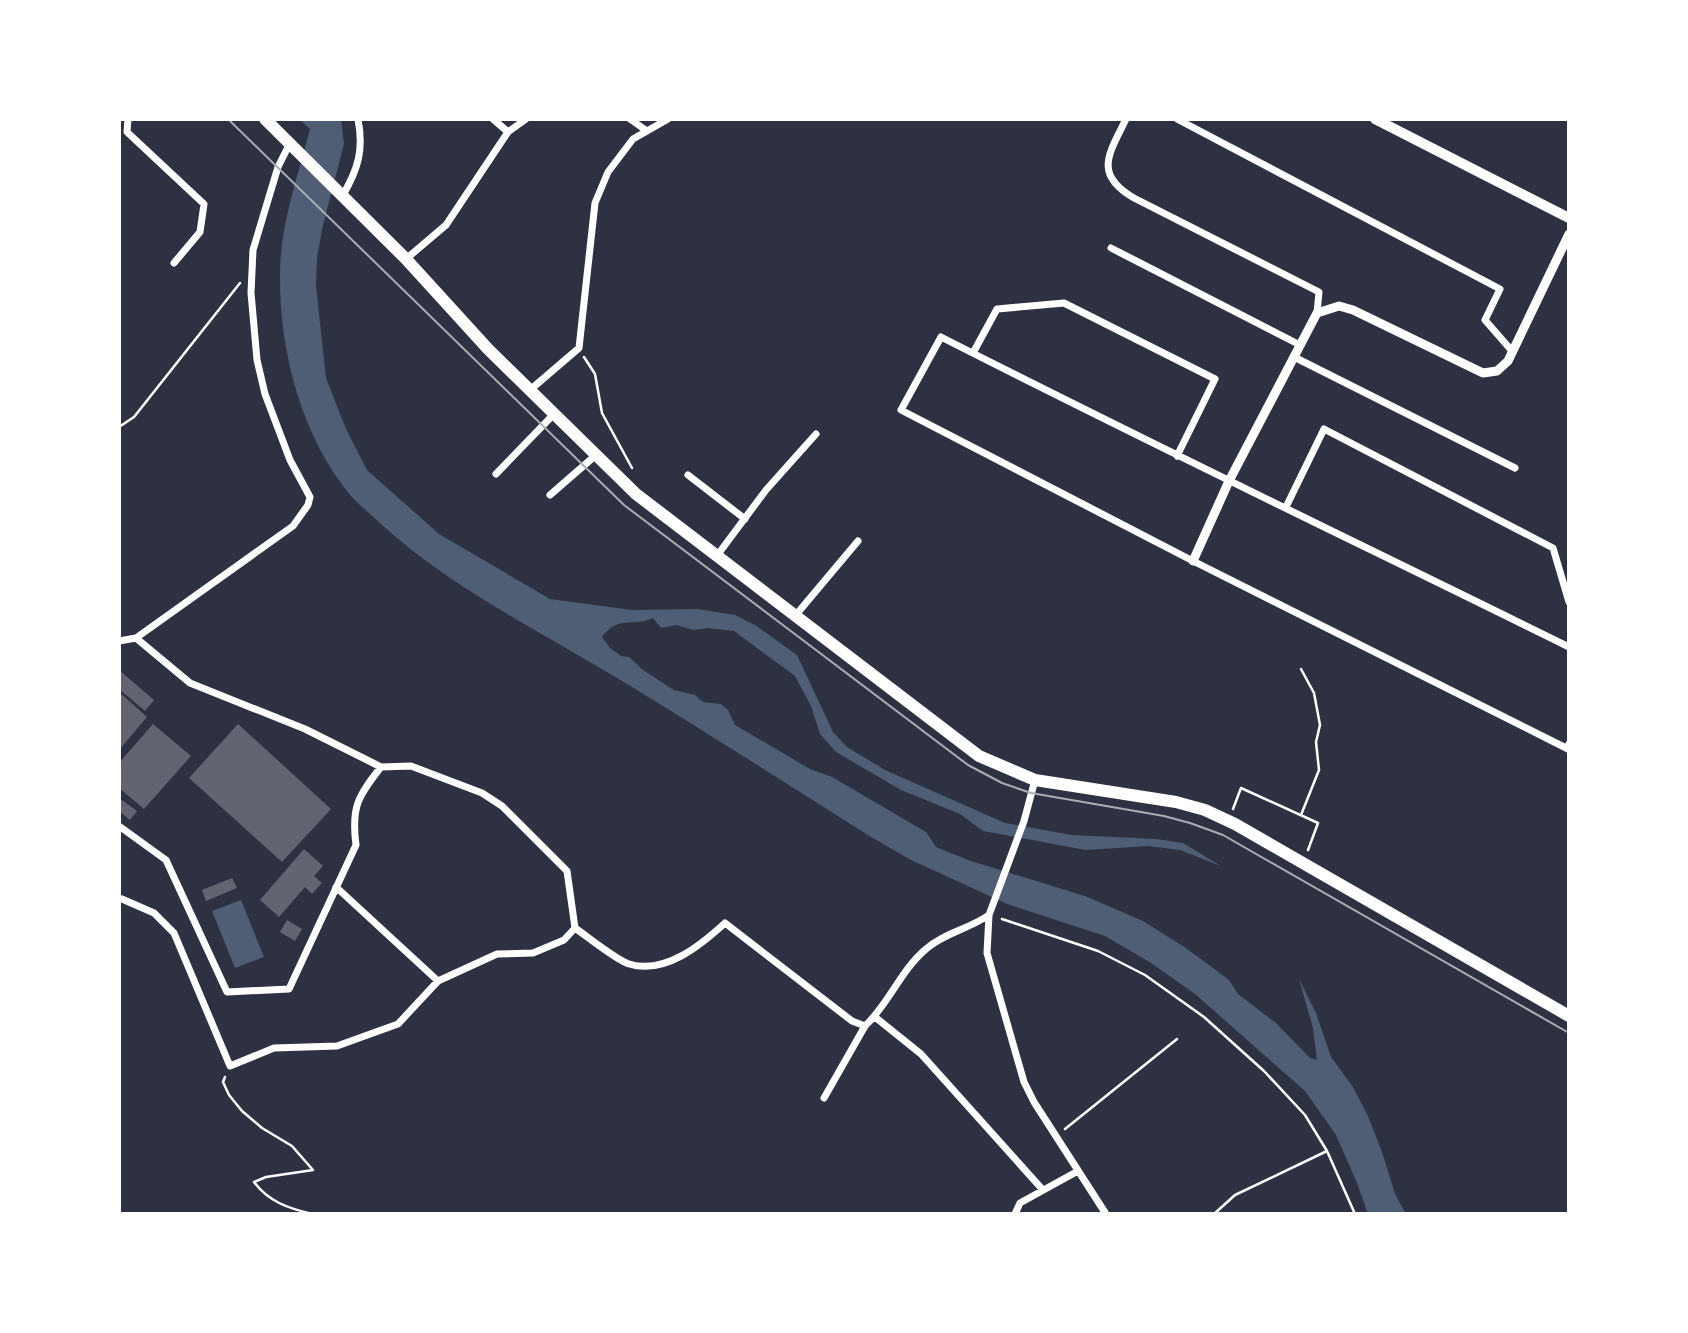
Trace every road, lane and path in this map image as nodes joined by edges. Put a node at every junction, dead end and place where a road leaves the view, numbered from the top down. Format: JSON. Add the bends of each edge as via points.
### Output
{"nodes":[{"id":1,"x":128,"y":119,"type":"edge"},
{"id":2,"x":265,"y":119,"type":"edge"},
{"id":3,"x":358,"y":119,"type":"edge"},
{"id":4,"x":493,"y":119,"type":"edge"},
{"id":5,"x":526,"y":119,"type":"edge"},
{"id":6,"x":630,"y":119,"type":"edge"},
{"id":7,"x":668,"y":119,"type":"edge"},
{"id":8,"x":1126,"y":119,"type":"edge"},
{"id":9,"x":1177,"y":119,"type":"edge"},
{"id":10,"x":1375,"y":119,"type":"edge"},
{"id":11,"x":647,"y":131,"type":"junction"},
{"id":12,"x":508,"y":132,"type":"junction"},
{"id":13,"x":295,"y":148,"type":"junction"},
{"id":14,"x":340,"y":192,"type":"junction"},
{"id":15,"x":1569,"y":218,"type":"edge"},
{"id":16,"x":1569,"y":234,"type":"edge"},
{"id":17,"x":1111,"y":248,"type":"dead end"},
{"id":18,"x":406,"y":259,"type":"junction"},
{"id":19,"x":174,"y":263,"type":"dead end"},
{"id":20,"x":252,"y":269,"type":"junction"},
{"id":21,"x":1317,"y":313,"type":"junction"},
{"id":22,"x":1300,"y":345,"type":"junction"},
{"id":23,"x":579,"y":348,"type":"junction"},
{"id":24,"x":1512,"y":351,"type":"junction"},
{"id":25,"x":973,"y":353,"type":"junction"},
{"id":26,"x":1294,"y":357,"type":"junction"},
{"id":27,"x":530,"y":390,"type":"junction"},
{"id":28,"x":554,"y":414,"type":"junction"},
{"id":29,"x":119,"y":427,"type":"edge"},
{"id":30,"x":816,"y":434,"type":"dead end"},
{"id":31,"x":596,"y":455,"type":"junction"},
{"id":32,"x":1177,"y":456,"type":"junction"},
{"id":33,"x":1515,"y":468,"type":"dead end"},
{"id":34,"x":496,"y":474,"type":"dead end"},
{"id":35,"x":688,"y":475,"type":"dead end"},
{"id":36,"x":637,"y":477,"type":"dead end"},
{"id":37,"x":1229,"y":481,"type":"junction"},
{"id":38,"x":550,"y":495,"type":"dead end"},
{"id":39,"x":1286,"y":507,"type":"junction"},
{"id":40,"x":745,"y":519,"type":"junction"},
{"id":41,"x":858,"y":541,"type":"dead end"},
{"id":42,"x":716,"y":557,"type":"junction"},
{"id":43,"x":1193,"y":561,"type":"junction"},
{"id":44,"x":1569,"y":602,"type":"edge"},
{"id":45,"x":795,"y":617,"type":"junction"},
{"id":46,"x":136,"y":638,"type":"junction"},
{"id":47,"x":119,"y":641,"type":"edge"},
{"id":48,"x":1569,"y":647,"type":"edge"},
{"id":49,"x":1301,"y":668,"type":"dead end"},
{"id":50,"x":1569,"y":744,"type":"edge"},
{"id":51,"x":381,"y":767,"type":"junction"},
{"id":52,"x":1035,"y":780,"type":"junction"},
{"id":53,"x":1301,"y":815,"type":"junction"},
{"id":54,"x":1228,"y":821,"type":"junction"},
{"id":55,"x":119,"y":826,"type":"edge"},
{"id":56,"x":1303,"y":863,"type":"junction"},
{"id":57,"x":337,"y":887,"type":"junction"},
{"id":58,"x":122,"y":899,"type":"dead end"},
{"id":59,"x":989,"y":915,"type":"junction"},
{"id":60,"x":575,"y":928,"type":"junction"},
{"id":61,"x":438,"y":981,"type":"junction"},
{"id":62,"x":1569,"y":1016,"type":"edge"},
{"id":63,"x":875,"y":1017,"type":"junction"},
{"id":64,"x":865,"y":1026,"type":"junction"},
{"id":65,"x":1177,"y":1039,"type":"dead end"},
{"id":66,"x":230,"y":1066,"type":"junction"},
{"id":67,"x":824,"y":1098,"type":"dead end"},
{"id":68,"x":1058,"y":1139,"type":"junction"},
{"id":69,"x":1327,"y":1151,"type":"junction"},
{"id":70,"x":1078,"y":1171,"type":"junction"},
{"id":71,"x":1043,"y":1190,"type":"junction"},
{"id":72,"x":312,"y":1214,"type":"edge"},
{"id":73,"x":1015,"y":1214,"type":"edge"},
{"id":74,"x":1106,"y":1214,"type":"edge"},
{"id":75,"x":1214,"y":1214,"type":"edge"},
{"id":76,"x":1355,"y":1214,"type":"edge"}],
"edges":[{"from":1,"to":19,"type":"street","via":[[127,132],[204,204],[200,232]]},
{"from":2,"to":13,"type":"highway"},
{"from":3,"to":14,"type":"street","via":[[358,169]]},
{"from":4,"to":12,"type":"street"},
{"from":5,"to":12,"type":"street"},
{"from":6,"to":11,"type":"street"},
{"from":7,"to":11,"type":"street"},
{"from":8,"to":21,"type":"street","via":[[1107,161],[1114,183],[1134,198],[1319,292]]},
{"from":9,"to":24,"type":"street","via":[[1500,289],[1486,320]]},
{"from":10,"to":15,"type":"main road"},
{"from":11,"to":23,"type":"street","via":[[633,139],[608,172],[595,203]]},
{"from":12,"to":18,"type":"street","via":[[446,225]]},
{"from":13,"to":14,"type":"highway"},
{"from":13,"to":20,"type":"street","via":[[278,167],[253,250]]},
{"from":14,"to":18,"type":"highway"},
{"from":16,"to":24,"type":"street"},
{"from":17,"to":22,"type":"street"},
{"from":18,"to":27,"type":"highway"},
{"from":20,"to":29,"type":"path","via":[[134,417]]},
{"from":20,"to":46,"type":"street","via":[[257,360],[264,394],[310,497],[308,506],[293,526]]},
{"from":21,"to":22,"type":"street"},
{"from":21,"to":24,"type":"street","via":[[1339,306],[1353,310],[1483,373],[1497,371]]},
{"from":22,"to":26,"type":"street"},
{"from":23,"to":27,"type":"street"},
{"from":23,"to":36,"type":"path","via":[[595,374],[602,413]]},
{"from":25,"to":32,"type":"street"},
{"from":25,"to":32,"type":"street","via":[[997,309],[1064,303],[1204,373],[1215,379]]},
{"from":25,"to":43,"type":"street","via":[[941,337],[901,410]]},
{"from":26,"to":33,"type":"street"},
{"from":26,"to":37,"type":"street"},
{"from":27,"to":28,"type":"highway"},
{"from":28,"to":31,"type":"highway"},
{"from":28,"to":34,"type":"street"},
{"from":30,"to":40,"type":"street"},
{"from":31,"to":38,"type":"street"},
{"from":31,"to":42,"type":"highway","via":[[636,494]]},
{"from":32,"to":37,"type":"street"},
{"from":35,"to":40,"type":"street"},
{"from":37,"to":39,"type":"street"},
{"from":37,"to":43,"type":"street"},
{"from":39,"to":44,"type":"street","via":[[1324,429],[1553,548]]},
{"from":39,"to":48,"type":"street"},
{"from":40,"to":42,"type":"street"},
{"from":41,"to":45,"type":"street"},
{"from":42,"to":45,"type":"highway"},
{"from":43,"to":50,"type":"street","via":[[1568,749]]},
{"from":45,"to":52,"type":"highway","via":[[979,756]]},
{"from":46,"to":47,"type":"street"},
{"from":46,"to":51,"type":"street","via":[[190,683],[305,729]]},
{"from":49,"to":53,"type":"path","via":[[1314,693],[1320,725],[1316,742],[1319,770]]},
{"from":51,"to":57,"type":"street","via":[[361,792],[353,820],[356,845]]},
{"from":51,"to":60,"type":"street","via":[[411,766],[482,793],[502,806],[567,872]]},
{"from":52,"to":54,"type":"highway","via":[[1176,802]]},
{"from":52,"to":59,"type":"street"},
{"from":53,"to":54,"type":"path","via":[[1241,788]]},
{"from":53,"to":56,"type":"path","via":[[1318,822]]},
{"from":54,"to":56,"type":"highway"},
{"from":55,"to":57,"type":"street","via":[[166,860],[227,992],[289,989]]},
{"from":56,"to":62,"type":"highway"},
{"from":57,"to":61,"type":"street"},
{"from":58,"to":66,"type":"street","via":[[154,913],[174,933]]},
{"from":59,"to":63,"type":"street","via":[[927,948]]},
{"from":59,"to":68,"type":"street","via":[[987,953],[1016,1057],[1034,1102]]},
{"from":59,"to":69,"type":"path","via":[[1098,951],[1173,994],[1264,1071],[1305,1115]]},
{"from":60,"to":61,"type":"street","via":[[564,940],[533,953],[497,954]]},
{"from":60,"to":64,"type":"street","via":[[628,964],[648,966],[675,960],[725,923],[852,1021]]},
{"from":61,"to":66,"type":"street","via":[[398,1024],[337,1046],[274,1048]]},
{"from":63,"to":64,"type":"street"},
{"from":63,"to":71,"type":"street","via":[[921,1054]]},
{"from":64,"to":67,"type":"street"},
{"from":65,"to":68,"type":"path","via":[[1067,1125]]},
{"from":66,"to":72,"type":"path","via":[[223,1082],[229,1095],[262,1128],[292,1146],[313,1170],[254,1182],[276,1203]]},
{"from":68,"to":70,"type":"street"},
{"from":69,"to":75,"type":"path","via":[[1235,1195]]},
{"from":69,"to":76,"type":"path"},
{"from":70,"to":71,"type":"street"},
{"from":70,"to":74,"type":"street"},
{"from":71,"to":73,"type":"street","via":[[1020,1203]]}]}
